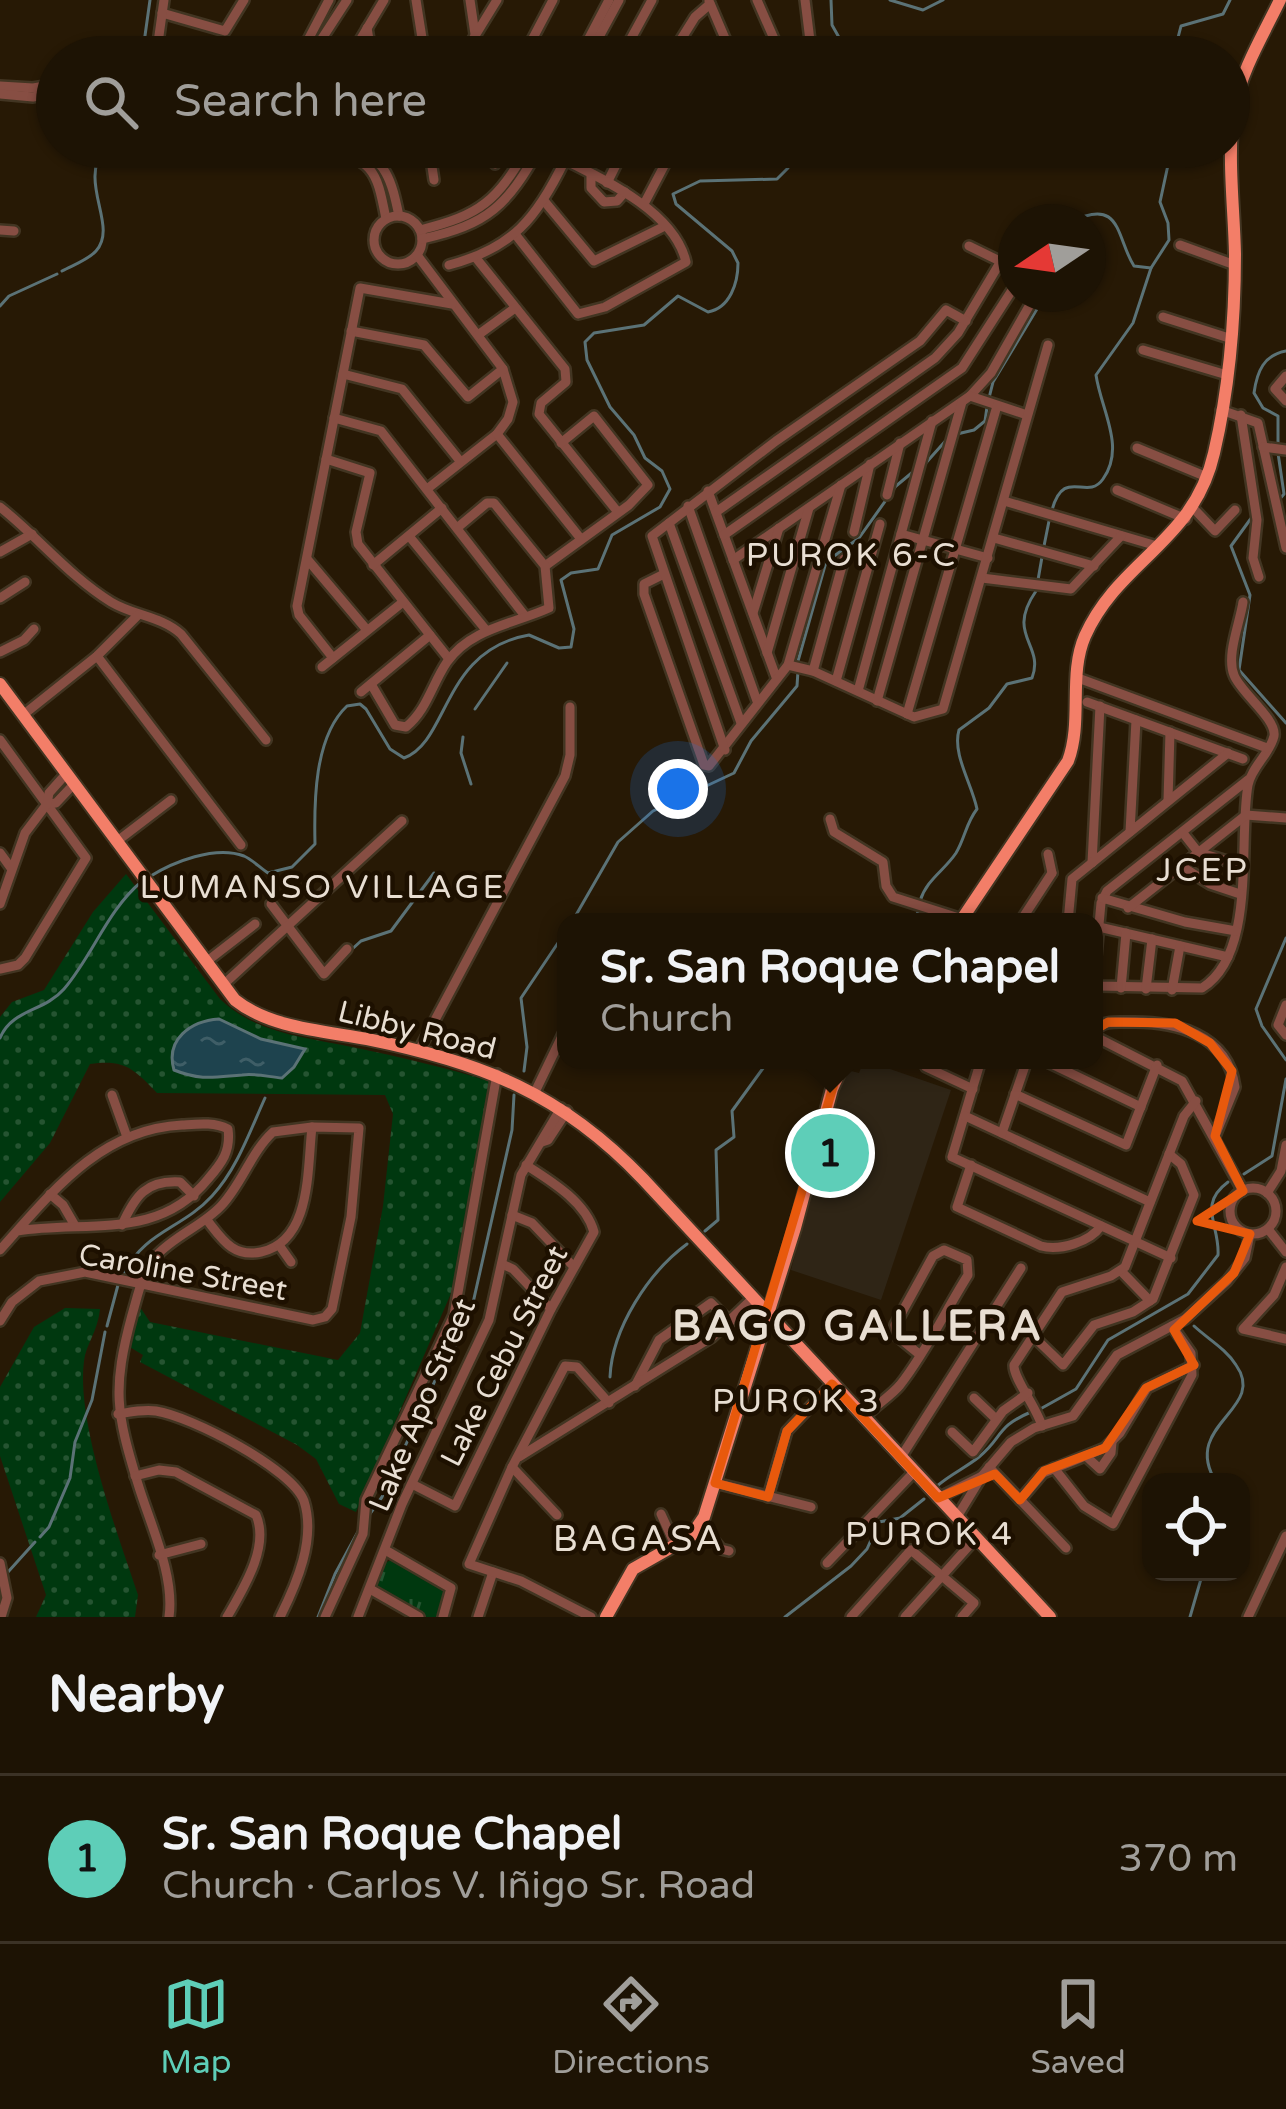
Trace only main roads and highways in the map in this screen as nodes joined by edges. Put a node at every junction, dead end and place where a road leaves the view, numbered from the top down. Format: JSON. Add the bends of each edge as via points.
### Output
{"nodes":[{"id":1,"x":1280,"y":0,"type":"edge"},
{"id":2,"x":1250,"y":63,"type":"edge"},
{"id":3,"x":1235,"y":168,"type":"edge"},
{"id":4,"x":0,"y":684,"type":"edge"},
{"id":5,"x":966,"y":913,"type":"edge"},
{"id":6,"x":841,"y":1069,"type":"edge"},
{"id":7,"x":767,"y":1316,"type":"junction"},
{"id":8,"x":606,"y":1617,"type":"edge"},
{"id":9,"x":1050,"y":1617,"type":"edge"}],
"edges":[{"from":1,"to":2,"type":"main road"},
{"from":3,"to":5,"type":"main road","via":[[1232,339],[1207,477],[1190,514],[1095,618],[1081,647],[1068,761]]},
{"from":4,"to":7,"type":"main road","name":"Libby Road","via":[[235,1000],[260,1016],[419,1050],[535,1092],[627,1162]]},
{"from":6,"to":7,"type":"main road"},
{"from":7,"to":8,"type":"main road","via":[[701,1525],[633,1569]]},
{"from":7,"to":9,"type":"main road","name":"Libby Road"}]}
